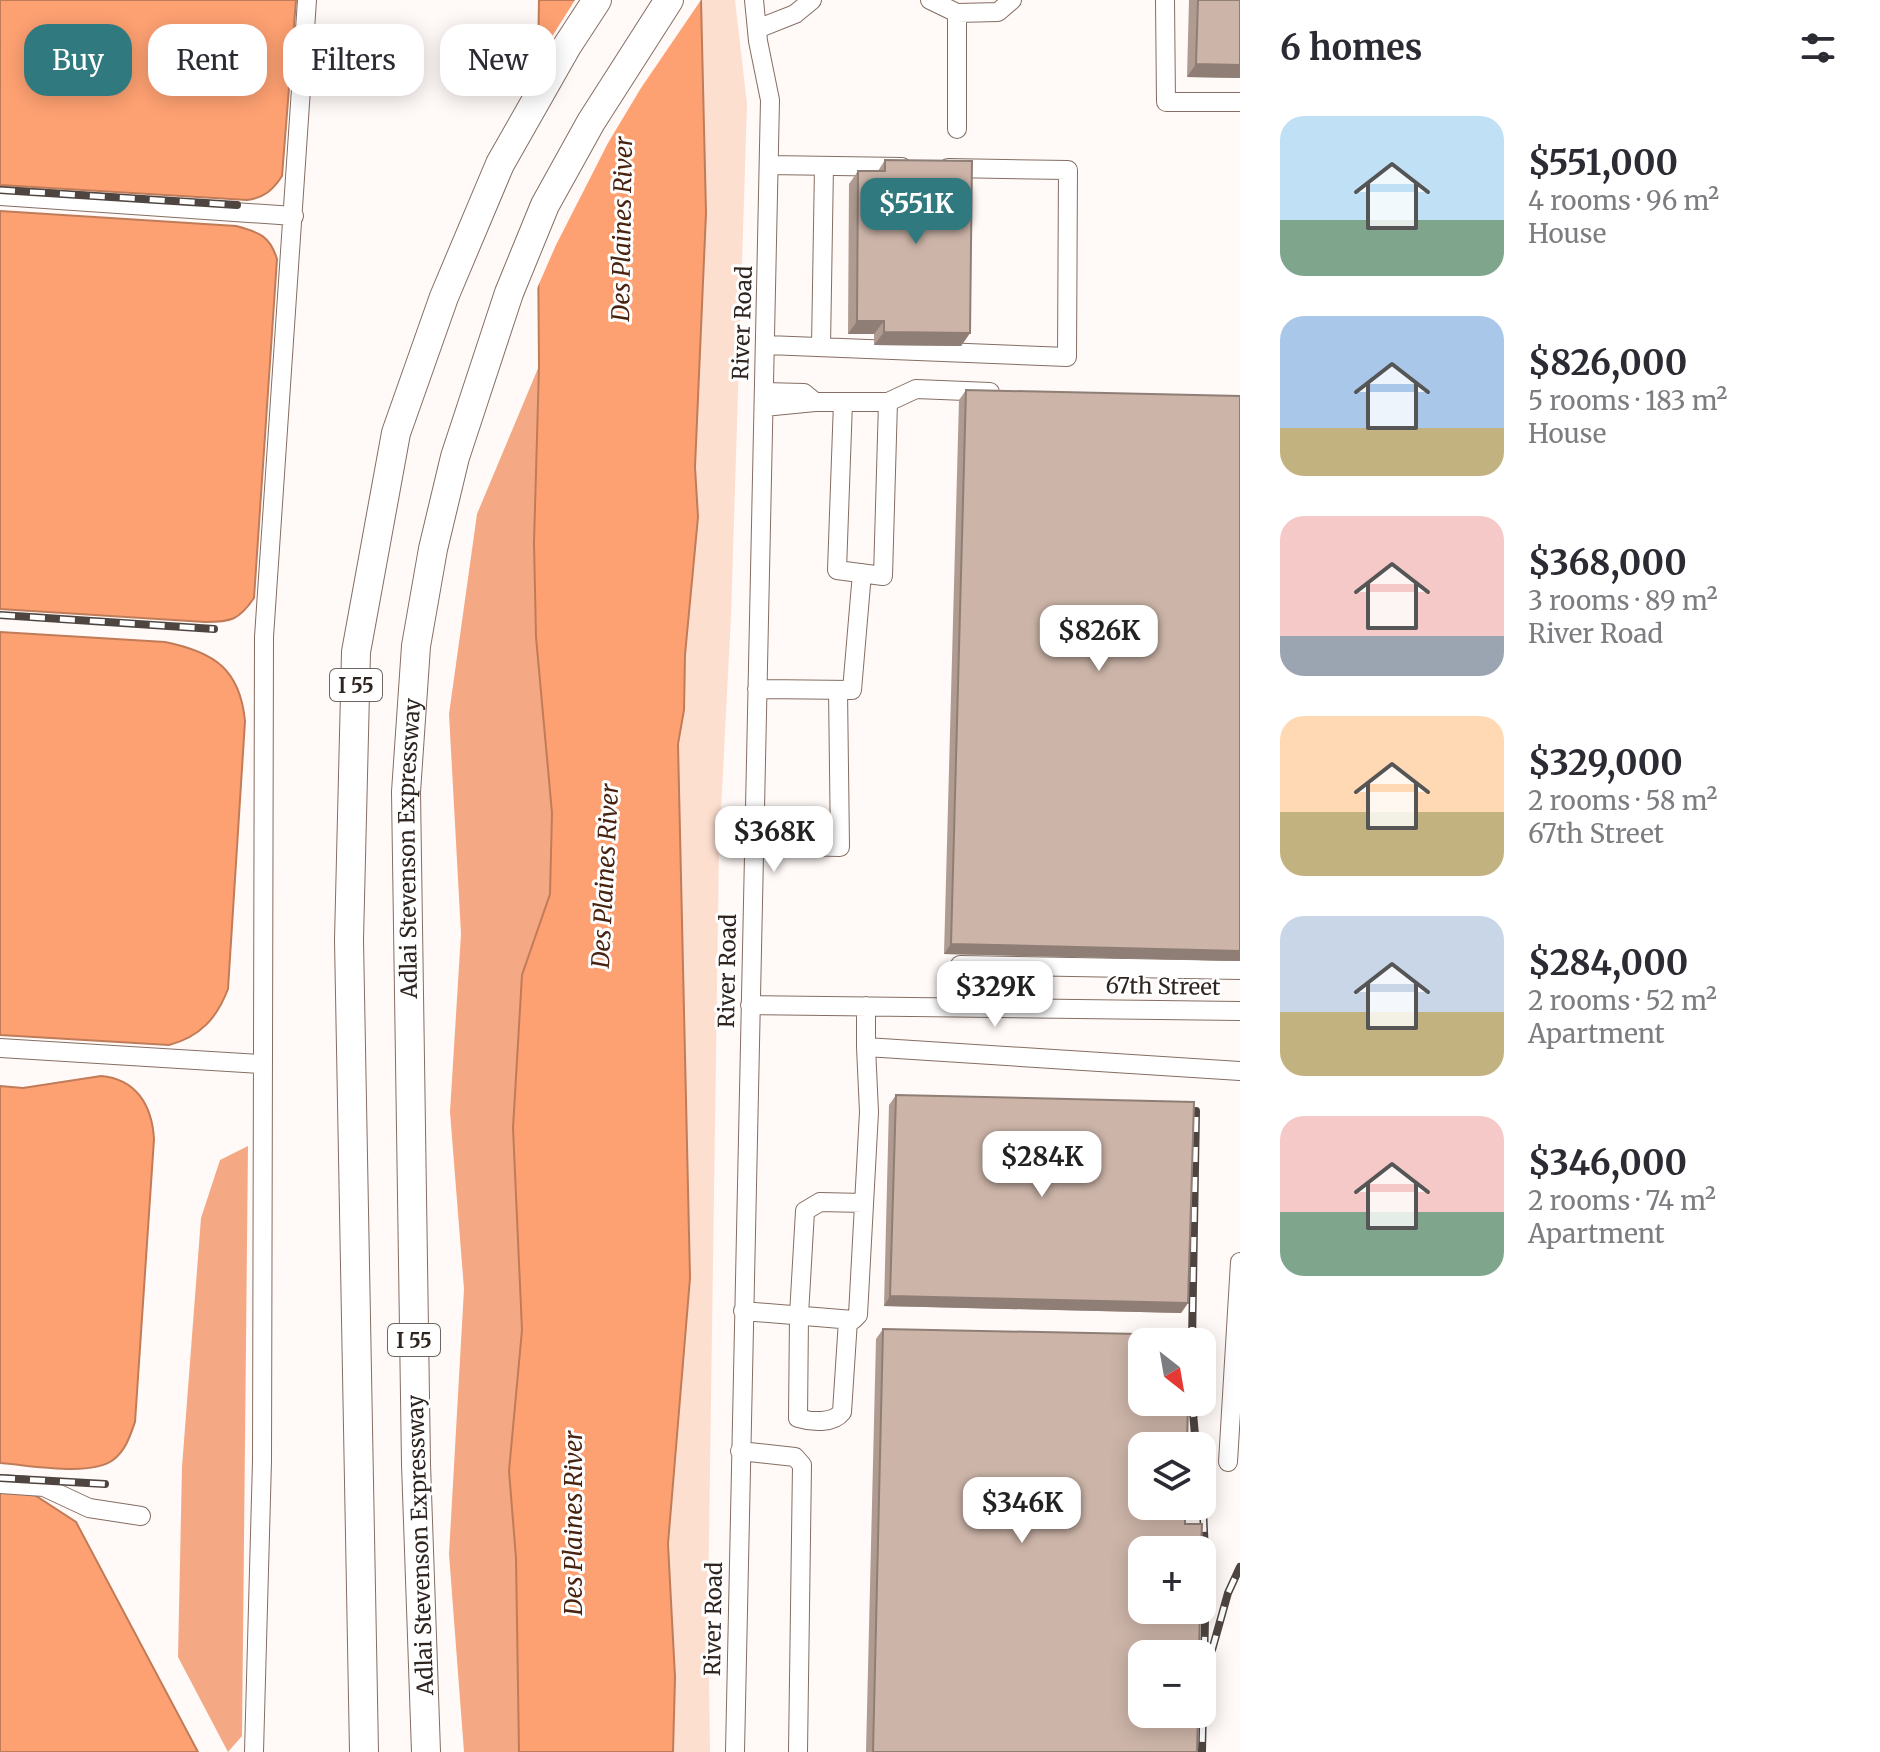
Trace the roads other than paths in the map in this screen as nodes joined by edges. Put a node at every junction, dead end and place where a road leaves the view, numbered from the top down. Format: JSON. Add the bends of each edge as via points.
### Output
{"nodes":[{"id":1,"x":307,"y":0,"type":"edge"},
{"id":2,"x":597,"y":0,"type":"edge"},
{"id":3,"x":669,"y":0,"type":"edge"},
{"id":4,"x":754,"y":0,"type":"edge"},
{"id":5,"x":812,"y":0,"type":"edge"},
{"id":6,"x":930,"y":0,"type":"edge"},
{"id":7,"x":1012,"y":0,"type":"edge"},
{"id":8,"x":1165,"y":0,"type":"edge"},
{"id":9,"x":957,"y":13,"type":"junction"},
{"id":10,"x":757,"y":29,"type":"junction"},
{"id":11,"x":1240,"y":102,"type":"edge"},
{"id":12,"x":957,"y":129,"type":"dead end"},
{"id":13,"x":769,"y":165,"type":"junction"},
{"id":14,"x":824,"y":166,"type":"junction"},
{"id":15,"x":0,"y":196,"type":"edge"},
{"id":16,"x":294,"y":216,"type":"junction"},
{"id":17,"x":767,"y":345,"type":"junction"},
{"id":18,"x":821,"y":347,"type":"junction"},
{"id":19,"x":1003,"y":392,"type":"edge"},
{"id":20,"x":764,"y":400,"type":"junction"},
{"id":21,"x":843,"y":402,"type":"junction"},
{"id":22,"x":888,"y":402,"type":"junction"},
{"id":23,"x":862,"y":573,"type":"junction"},
{"id":24,"x":757,"y":689,"type":"junction"},
{"id":25,"x":838,"y":690,"type":"junction"},
{"id":26,"x":754,"y":845,"type":"junction"},
{"id":27,"x":960,"y":965,"type":"dead end"},
{"id":28,"x":1240,"y":970,"type":"edge"},
{"id":29,"x":750,"y":1005,"type":"junction"},
{"id":30,"x":866,"y":1006,"type":"junction"},
{"id":31,"x":1240,"y":1011,"type":"edge"},
{"id":32,"x":866,"y":1047,"type":"junction"},
{"id":33,"x":0,"y":1048,"type":"edge"},
{"id":34,"x":261,"y":1064,"type":"junction"},
{"id":35,"x":1240,"y":1071,"type":"edge"},
{"id":36,"x":864,"y":1203,"type":"junction"},
{"id":37,"x":1240,"y":1262,"type":"edge"},
{"id":38,"x":743,"y":1311,"type":"junction"},
{"id":39,"x":799,"y":1315,"type":"junction"},
{"id":40,"x":848,"y":1320,"type":"junction"},
{"id":41,"x":740,"y":1451,"type":"junction"},
{"id":42,"x":1228,"y":1462,"type":"dead end"},
{"id":43,"x":0,"y":1484,"type":"edge"},
{"id":44,"x":141,"y":1516,"type":"dead end"},
{"id":45,"x":254,"y":1752,"type":"edge"},
{"id":46,"x":364,"y":1752,"type":"edge"},
{"id":47,"x":426,"y":1752,"type":"edge"},
{"id":48,"x":735,"y":1752,"type":"edge"},
{"id":49,"x":798,"y":1752,"type":"edge"}],
"edges":[{"from":1,"to":16,"type":"street"},
{"from":2,"to":46,"type":"highway","number":"I 55","via":[[500,164],[444,297],[396,433],[356,652],[349,940]]},
{"from":3,"to":47,"type":"highway","name":"Adlai Stevenson Expressway","number":"I 55","via":[[545,205],[509,293],[455,457],[416,646],[406,792]]},
{"from":4,"to":10,"type":"street","name":"River Road"},
{"from":5,"to":10,"type":"street","via":[[795,14]]},
{"from":6,"to":9,"type":"street"},
{"from":7,"to":9,"type":"street","via":[[998,12]]},
{"from":8,"to":11,"type":"street","via":[[1166,102]]},
{"from":9,"to":12,"type":"street"},
{"from":10,"to":13,"type":"street","name":"River Road","via":[[770,100]]},
{"from":13,"to":14,"type":"street"},
{"from":13,"to":17,"type":"street","name":"River Road"},
{"from":14,"to":18,"type":"street"},
{"from":14,"to":18,"type":"street","via":[[1068,170],[1067,357]]},
{"from":15,"to":16,"type":"street"},
{"from":16,"to":34,"type":"street","via":[[264,637]]},
{"from":17,"to":18,"type":"street"},
{"from":17,"to":20,"type":"street","name":"River Road"},
{"from":19,"to":22,"type":"street","via":[[916,389]]},
{"from":20,"to":21,"type":"street"},
{"from":20,"to":24,"type":"street","name":"River Road"},
{"from":21,"to":22,"type":"street"},
{"from":21,"to":23,"type":"street","via":[[837,570]]},
{"from":22,"to":23,"type":"street","via":[[883,576]]},
{"from":23,"to":25,"type":"street","via":[[852,690]]},
{"from":24,"to":25,"type":"street"},
{"from":24,"to":26,"type":"street","name":"River Road"},
{"from":25,"to":26,"type":"street","via":[[840,847]]},
{"from":26,"to":29,"type":"street","name":"River Road"},
{"from":27,"to":28,"type":"street"},
{"from":29,"to":30,"type":"street","name":"67th Street"},
{"from":29,"to":38,"type":"street","name":"River Road"},
{"from":30,"to":31,"type":"street","name":"67th Street"},
{"from":30,"to":32,"type":"street"},
{"from":32,"to":35,"type":"street"},
{"from":32,"to":36,"type":"street"},
{"from":33,"to":34,"type":"street"},
{"from":34,"to":45,"type":"street","via":[[262,1461]]},
{"from":36,"to":39,"type":"street","via":[[820,1202],[805,1211]]},
{"from":36,"to":40,"type":"street","via":[[858,1315]]},
{"from":37,"to":42,"type":"street"},
{"from":38,"to":39,"type":"street"},
{"from":38,"to":41,"type":"street","name":"River Road"},
{"from":39,"to":40,"type":"street"},
{"from":39,"to":40,"type":"street","via":[[797,1411],[806,1421],[833,1420],[842,1412]]},
{"from":41,"to":48,"type":"street","name":"River Road"},
{"from":41,"to":49,"type":"street","via":[[795,1457],[802,1465]]},
{"from":43,"to":44,"type":"street","via":[[44,1487],[89,1508]]}]}
